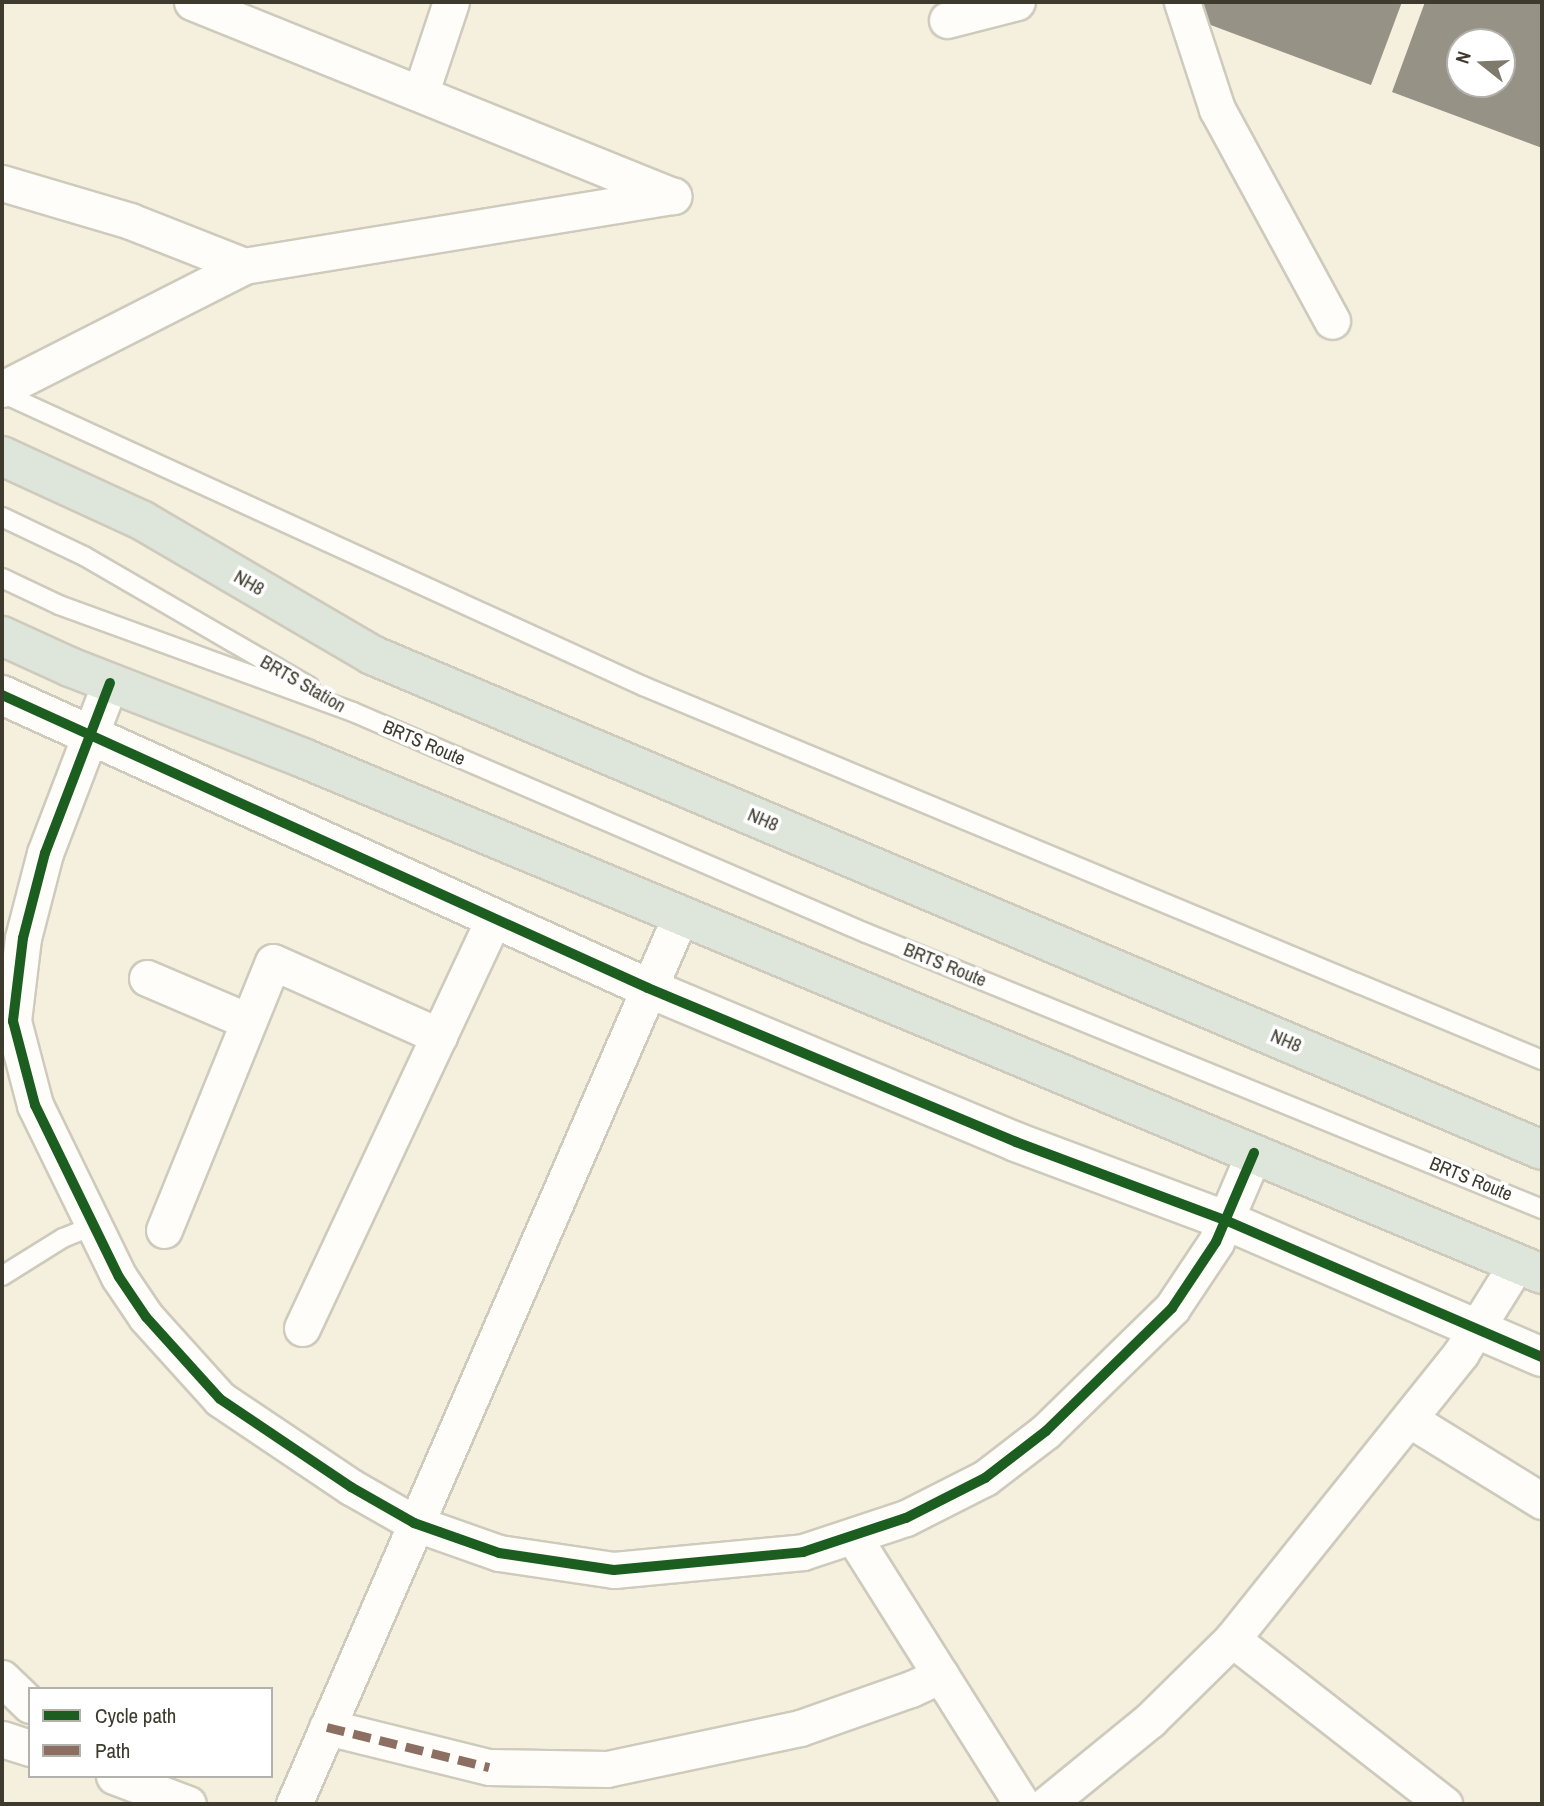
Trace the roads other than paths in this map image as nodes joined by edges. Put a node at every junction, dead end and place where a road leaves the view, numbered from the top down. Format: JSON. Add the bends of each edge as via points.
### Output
{"nodes":[{"id":1,"x":192,"y":2,"type":"edge"},
{"id":2,"x":451,"y":2,"type":"edge"},
{"id":3,"x":1017,"y":2,"type":"edge"},
{"id":4,"x":1182,"y":2,"type":"edge"},
{"id":5,"x":947,"y":20,"type":"dead end"},
{"id":6,"x":421,"y":92,"type":"junction"},
{"id":7,"x":2,"y":183,"type":"edge"},
{"id":8,"x":244,"y":266,"type":"junction"},
{"id":9,"x":1332,"y":321,"type":"dead end"},
{"id":10,"x":2,"y":391,"type":"edge"},
{"id":11,"x":2,"y":456,"type":"edge"},
{"id":12,"x":2,"y":516,"type":"edge"},
{"id":13,"x":2,"y":578,"type":"edge"},
{"id":14,"x":2,"y":636,"type":"edge"},
{"id":15,"x":110,"y":682,"type":"junction"},
{"id":16,"x":2,"y":695,"type":"edge"},
{"id":17,"x":353,"y":712,"type":"junction"},
{"id":18,"x":90,"y":738,"type":"junction"},
{"id":19,"x":681,"y":915,"type":"junction"},
{"id":20,"x":494,"y":919,"type":"junction"},
{"id":21,"x":147,"y":978,"type":"dead end"},
{"id":22,"x":648,"y":988,"type":"junction"},
{"id":23,"x":248,"y":1021,"type":"junction"},
{"id":24,"x":439,"y":1036,"type":"junction"},
{"id":25,"x":1542,"y":1060,"type":"edge"},
{"id":26,"x":1542,"y":1150,"type":"edge"},
{"id":27,"x":1254,"y":1153,"type":"junction"},
{"id":28,"x":1542,"y":1209,"type":"edge"},
{"id":29,"x":1225,"y":1220,"type":"junction"},
{"id":30,"x":93,"y":1226,"type":"junction"},
{"id":31,"x":163,"y":1230,"type":"dead end"},
{"id":32,"x":1530,"y":1269,"type":"edge"},
{"id":33,"x":2,"y":1276,"type":"edge"},
{"id":34,"x":302,"y":1328,"type":"dead end"},
{"id":35,"x":1475,"y":1329,"type":"junction"},
{"id":36,"x":1542,"y":1357,"type":"edge"},
{"id":37,"x":1409,"y":1419,"type":"junction"},
{"id":38,"x":1542,"y":1501,"type":"edge"},
{"id":39,"x":414,"y":1523,"type":"junction"},
{"id":40,"x":853,"y":1536,"type":"junction"},
{"id":41,"x":1231,"y":1639,"type":"junction"},
{"id":42,"x":941,"y":1675,"type":"junction"},
{"id":43,"x":2,"y":1678,"type":"edge"},
{"id":44,"x":28,"y":1703,"type":"edge"},
{"id":45,"x":327,"y":1727,"type":"junction"},
{"id":46,"x":2,"y":1739,"type":"edge"},
{"id":47,"x":28,"y":1747,"type":"edge"},
{"id":48,"x":119,"y":1778,"type":"edge"},
{"id":49,"x":188,"y":1804,"type":"edge"},
{"id":50,"x":295,"y":1804,"type":"edge"},
{"id":51,"x":1022,"y":1804,"type":"edge"},
{"id":52,"x":1047,"y":1804,"type":"edge"},
{"id":53,"x":1444,"y":1804,"type":"edge"}],
"edges":[{"from":1,"to":6,"type":"street"},
{"from":2,"to":6,"type":"street"},
{"from":3,"to":5,"type":"street"},
{"from":4,"to":9,"type":"street","via":[[1217,109]]},
{"from":6,"to":8,"type":"street","via":[[673,196]]},
{"from":7,"to":8,"type":"street","via":[[130,221]]},
{"from":8,"to":10,"type":"street"},
{"from":10,"to":25,"type":"lane","via":[[643,686]]},
{"from":11,"to":26,"type":"main road","name":"NH8","via":[[142,521],[372,655]]},
{"from":12,"to":17,"type":"lane","name":"BRTS Station","via":[[84,556]]},
{"from":13,"to":17,"type":"lane","name":"BRTS Station","via":[[59,605]]},
{"from":14,"to":15,"type":"main road"},
{"from":15,"to":18,"type":"street"},
{"from":15,"to":19,"type":"main road"},
{"from":16,"to":18,"type":"street"},
{"from":17,"to":28,"type":"lane","name":"BRTS Route","via":[[866,933]]},
{"from":18,"to":20,"type":"street"},
{"from":18,"to":30,"type":"street","via":[[45,853],[23,938],[13,1021],[35,1105]]},
{"from":19,"to":22,"type":"street"},
{"from":19,"to":27,"type":"main road"},
{"from":20,"to":22,"type":"street"},
{"from":20,"to":24,"type":"street"},
{"from":21,"to":23,"type":"street"},
{"from":22,"to":29,"type":"street","via":[[1016,1142]]},
{"from":22,"to":39,"type":"street"},
{"from":23,"to":24,"type":"street","via":[[273,962]]},
{"from":23,"to":31,"type":"street"},
{"from":24,"to":34,"type":"street"},
{"from":27,"to":29,"type":"street"},
{"from":27,"to":32,"type":"main road"},
{"from":29,"to":35,"type":"street"},
{"from":29,"to":40,"type":"street","via":[[1216,1242],[1172,1308],[1045,1431],[985,1478],[906,1518]]},
{"from":30,"to":33,"type":"lane","via":[[63,1238]]},
{"from":30,"to":39,"type":"street","via":[[146,1317],[220,1399],[351,1487]]},
{"from":32,"to":35,"type":"street"},
{"from":35,"to":36,"type":"street"},
{"from":35,"to":37,"type":"street"},
{"from":37,"to":38,"type":"street"},
{"from":37,"to":41,"type":"street"},
{"from":39,"to":40,"type":"street","via":[[499,1553],[614,1570],[803,1552]]},
{"from":39,"to":45,"type":"street"},
{"from":40,"to":42,"type":"street"},
{"from":41,"to":52,"type":"street","via":[[1150,1720]]},
{"from":41,"to":53,"type":"street"},
{"from":42,"to":45,"type":"street","via":[[800,1728],[607,1769],[489,1767]]},
{"from":42,"to":51,"type":"street"},
{"from":43,"to":44,"type":"street"},
{"from":45,"to":50,"type":"street"},
{"from":46,"to":47,"type":"street"},
{"from":48,"to":49,"type":"street"}]}
